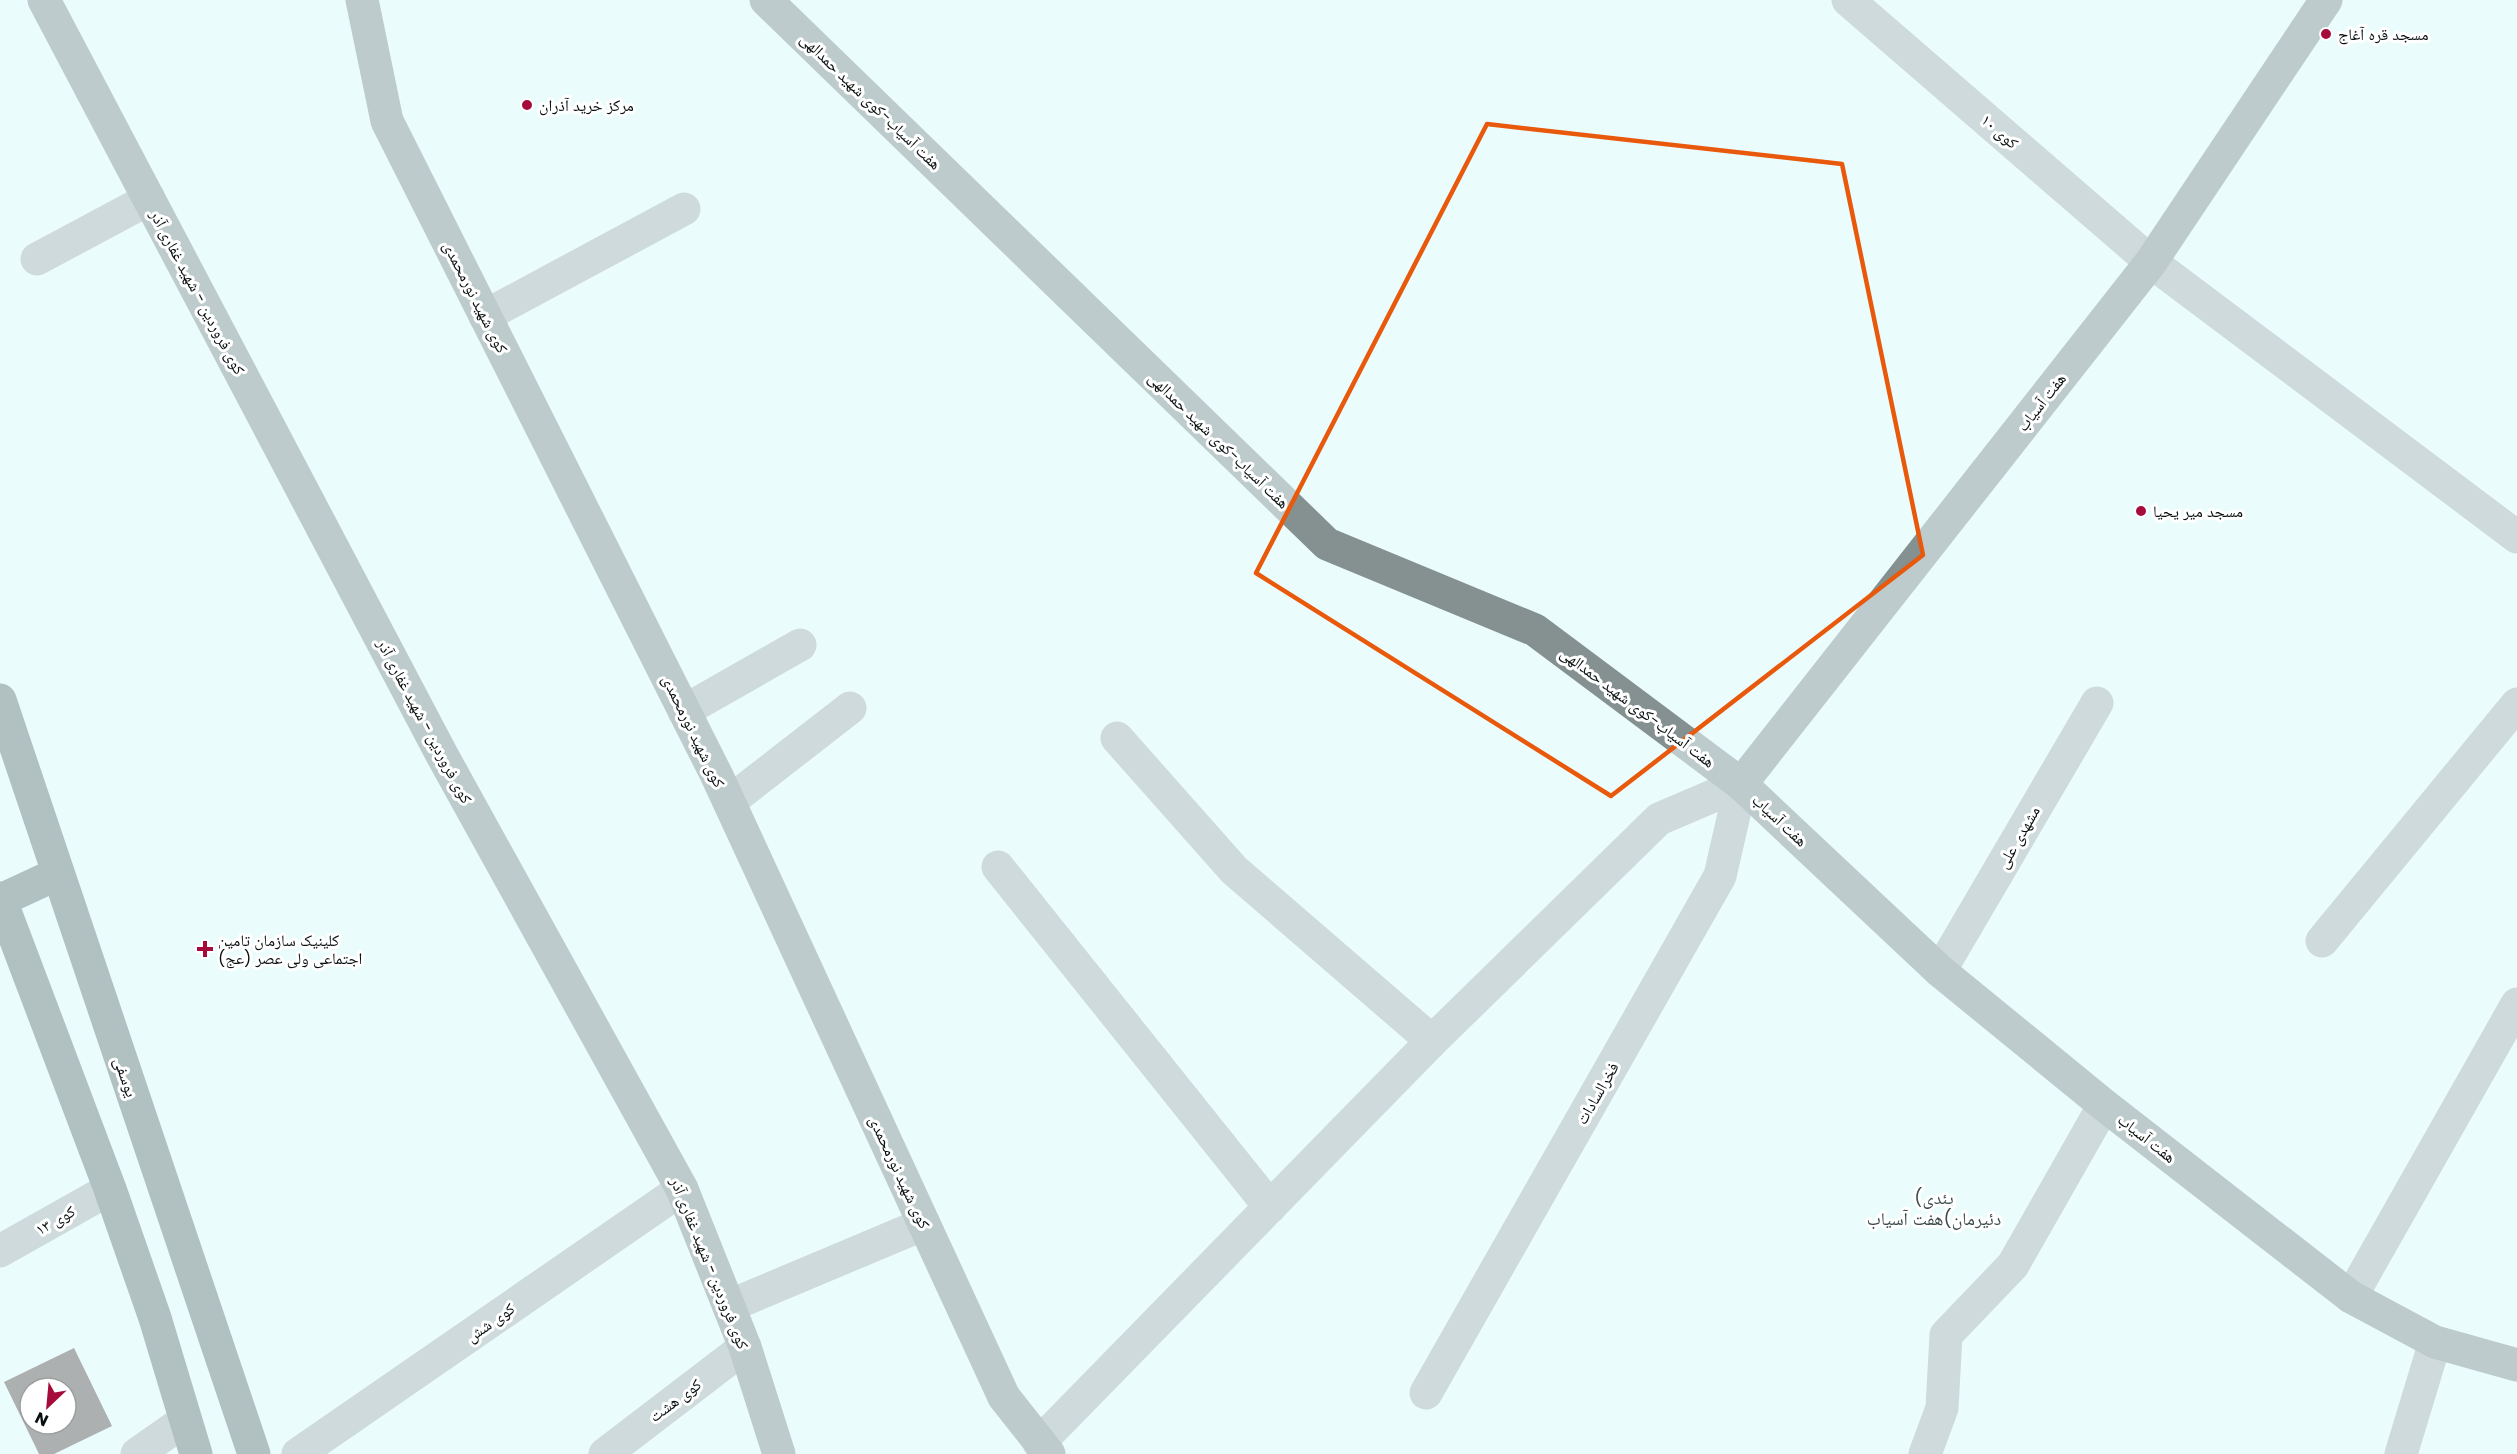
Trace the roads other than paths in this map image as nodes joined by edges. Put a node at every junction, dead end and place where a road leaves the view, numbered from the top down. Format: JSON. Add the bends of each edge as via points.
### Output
{"nodes":[{"id":1,"x":44,"y":0,"type":"edge"},
{"id":2,"x":362,"y":0,"type":"edge"},
{"id":3,"x":766,"y":0,"type":"edge"},
{"id":4,"x":1848,"y":0,"type":"edge"},
{"id":5,"x":2326,"y":0,"type":"edge"},
{"id":6,"x":149,"y":199,"type":"junction"},
{"id":7,"x":684,"y":210,"type":"dead end"},
{"id":8,"x":37,"y":259,"type":"dead end"},
{"id":9,"x":2151,"y":262,"type":"junction"},
{"id":10,"x":485,"y":316,"type":"junction"},
{"id":11,"x":2517,"y":537,"type":"edge"},
{"id":12,"x":800,"y":645,"type":"dead end"},
{"id":13,"x":0,"y":700,"type":"edge"},
{"id":14,"x":2097,"y":703,"type":"dead end"},
{"id":15,"x":2517,"y":704,"type":"edge"},
{"id":16,"x":850,"y":708,"type":"dead end"},
{"id":17,"x":684,"y":711,"type":"junction"},
{"id":18,"x":1117,"y":738,"type":"dead end"},
{"id":19,"x":1741,"y":784,"type":"junction"},
{"id":20,"x":729,"y":802,"type":"junction"},
{"id":21,"x":998,"y":867,"type":"dead end"},
{"id":22,"x":57,"y":874,"type":"junction"},
{"id":23,"x":0,"y":899,"type":"edge"},
{"id":24,"x":2322,"y":941,"type":"dead end"},
{"id":25,"x":1940,"y":970,"type":"junction"},
{"id":26,"x":2517,"y":1005,"type":"edge"},
{"id":27,"x":1432,"y":1041,"type":"junction"},
{"id":28,"x":2104,"y":1105,"type":"junction"},
{"id":29,"x":110,"y":1189,"type":"junction"},
{"id":30,"x":682,"y":1189,"type":"junction"},
{"id":31,"x":1270,"y":1207,"type":"junction"},
{"id":32,"x":924,"y":1224,"type":"junction"},
{"id":33,"x":0,"y":1251,"type":"edge"},
{"id":34,"x":2352,"y":1297,"type":"junction"},
{"id":35,"x":729,"y":1306,"type":"junction"},
{"id":36,"x":2434,"y":1342,"type":"junction"},
{"id":37,"x":745,"y":1347,"type":"junction"},
{"id":38,"x":2517,"y":1365,"type":"edge"},
{"id":39,"x":1426,"y":1393,"type":"dead end"},
{"id":40,"x":184,"y":1421,"type":"junction"},
{"id":41,"x":1044,"y":1449,"type":"edge"},
{"id":42,"x":137,"y":1454,"type":"edge"},
{"id":43,"x":196,"y":1454,"type":"edge"},
{"id":44,"x":254,"y":1454,"type":"edge"},
{"id":45,"x":298,"y":1454,"type":"edge"},
{"id":46,"x":605,"y":1454,"type":"edge"},
{"id":47,"x":779,"y":1454,"type":"edge"},
{"id":48,"x":1925,"y":1454,"type":"edge"},
{"id":49,"x":2401,"y":1454,"type":"edge"}],
"edges":[{"from":1,"to":6,"type":"street","name":"کوی فروردین - شهید غفاری آذر"},
{"from":2,"to":10,"type":"street","name":"کوی شهید نورمحمدی","via":[[387,121]]},
{"from":3,"to":19,"type":"street","name":"هفت آسیاب-کوی شهید حمدالهی","via":[[1327,544],[1535,630]]},
{"from":4,"to":9,"type":"street","name":"کوی ۱۰"},
{"from":5,"to":9,"type":"street","name":"هفت آسیاب"},
{"from":6,"to":8,"type":"street"},
{"from":6,"to":30,"type":"street","name":"کوی فروردین - شهید غفاری آذر","via":[[442,755]]},
{"from":7,"to":10,"type":"street"},
{"from":9,"to":11,"type":"street","name":"کوی ۱۰"},
{"from":9,"to":19,"type":"street","name":"هفت آسیاب"},
{"from":10,"to":17,"type":"street","name":"کوی شهید نورمحمدی"},
{"from":12,"to":17,"type":"street"},
{"from":13,"to":22,"type":"main road","name":"یوسفی"},
{"from":14,"to":25,"type":"street","name":"مشهدی علی"},
{"from":15,"to":24,"type":"street"},
{"from":16,"to":20,"type":"street"},
{"from":17,"to":20,"type":"street","name":"کوی شهید نورمحمدی"},
{"from":18,"to":27,"type":"street","via":[[1234,870]]},
{"from":19,"to":25,"type":"street","name":"هفت آسیاب"},
{"from":19,"to":27,"type":"street","via":[[1659,819]]},
{"from":19,"to":39,"type":"street","name":"فخرالسادات","via":[[1720,876]]},
{"from":20,"to":32,"type":"street","name":"کوی شهید نورمحمدی"},
{"from":21,"to":31,"type":"street"},
{"from":22,"to":23,"type":"main road"},
{"from":22,"to":44,"type":"main road","name":"یوسفی"},
{"from":23,"to":29,"type":"main road"},
{"from":25,"to":28,"type":"street","name":"هفت آسیاب"},
{"from":26,"to":34,"type":"street"},
{"from":27,"to":31,"type":"street"},
{"from":28,"to":34,"type":"street","name":"هفت آسیاب"},
{"from":28,"to":48,"type":"street","via":[[2013,1265],[1946,1335],[1942,1408]]},
{"from":29,"to":33,"type":"street","name":"کوی ۱۳"},
{"from":29,"to":40,"type":"main road","via":[[155,1318]]},
{"from":30,"to":35,"type":"street","name":"کوی فروردین - شهید غفاری آذر"},
{"from":30,"to":45,"type":"street","name":"کوی شش"},
{"from":31,"to":41,"type":"street"},
{"from":32,"to":35,"type":"street"},
{"from":32,"to":41,"type":"street","name":"کوی شهید نورمحمدی","via":[[1005,1397]]},
{"from":34,"to":36,"type":"street","name":"هفت آسیاب"},
{"from":35,"to":37,"type":"street","name":"کوی فروردین - شهید غفاری آذر"},
{"from":36,"to":38,"type":"street","name":"هفت آسیاب"},
{"from":36,"to":49,"type":"street"},
{"from":37,"to":46,"type":"street","name":"کوی هشت"},
{"from":37,"to":47,"type":"street","name":"کوی فروردین - شهید غفاری آذر"},
{"from":40,"to":42,"type":"street"},
{"from":40,"to":43,"type":"main road"}]}
